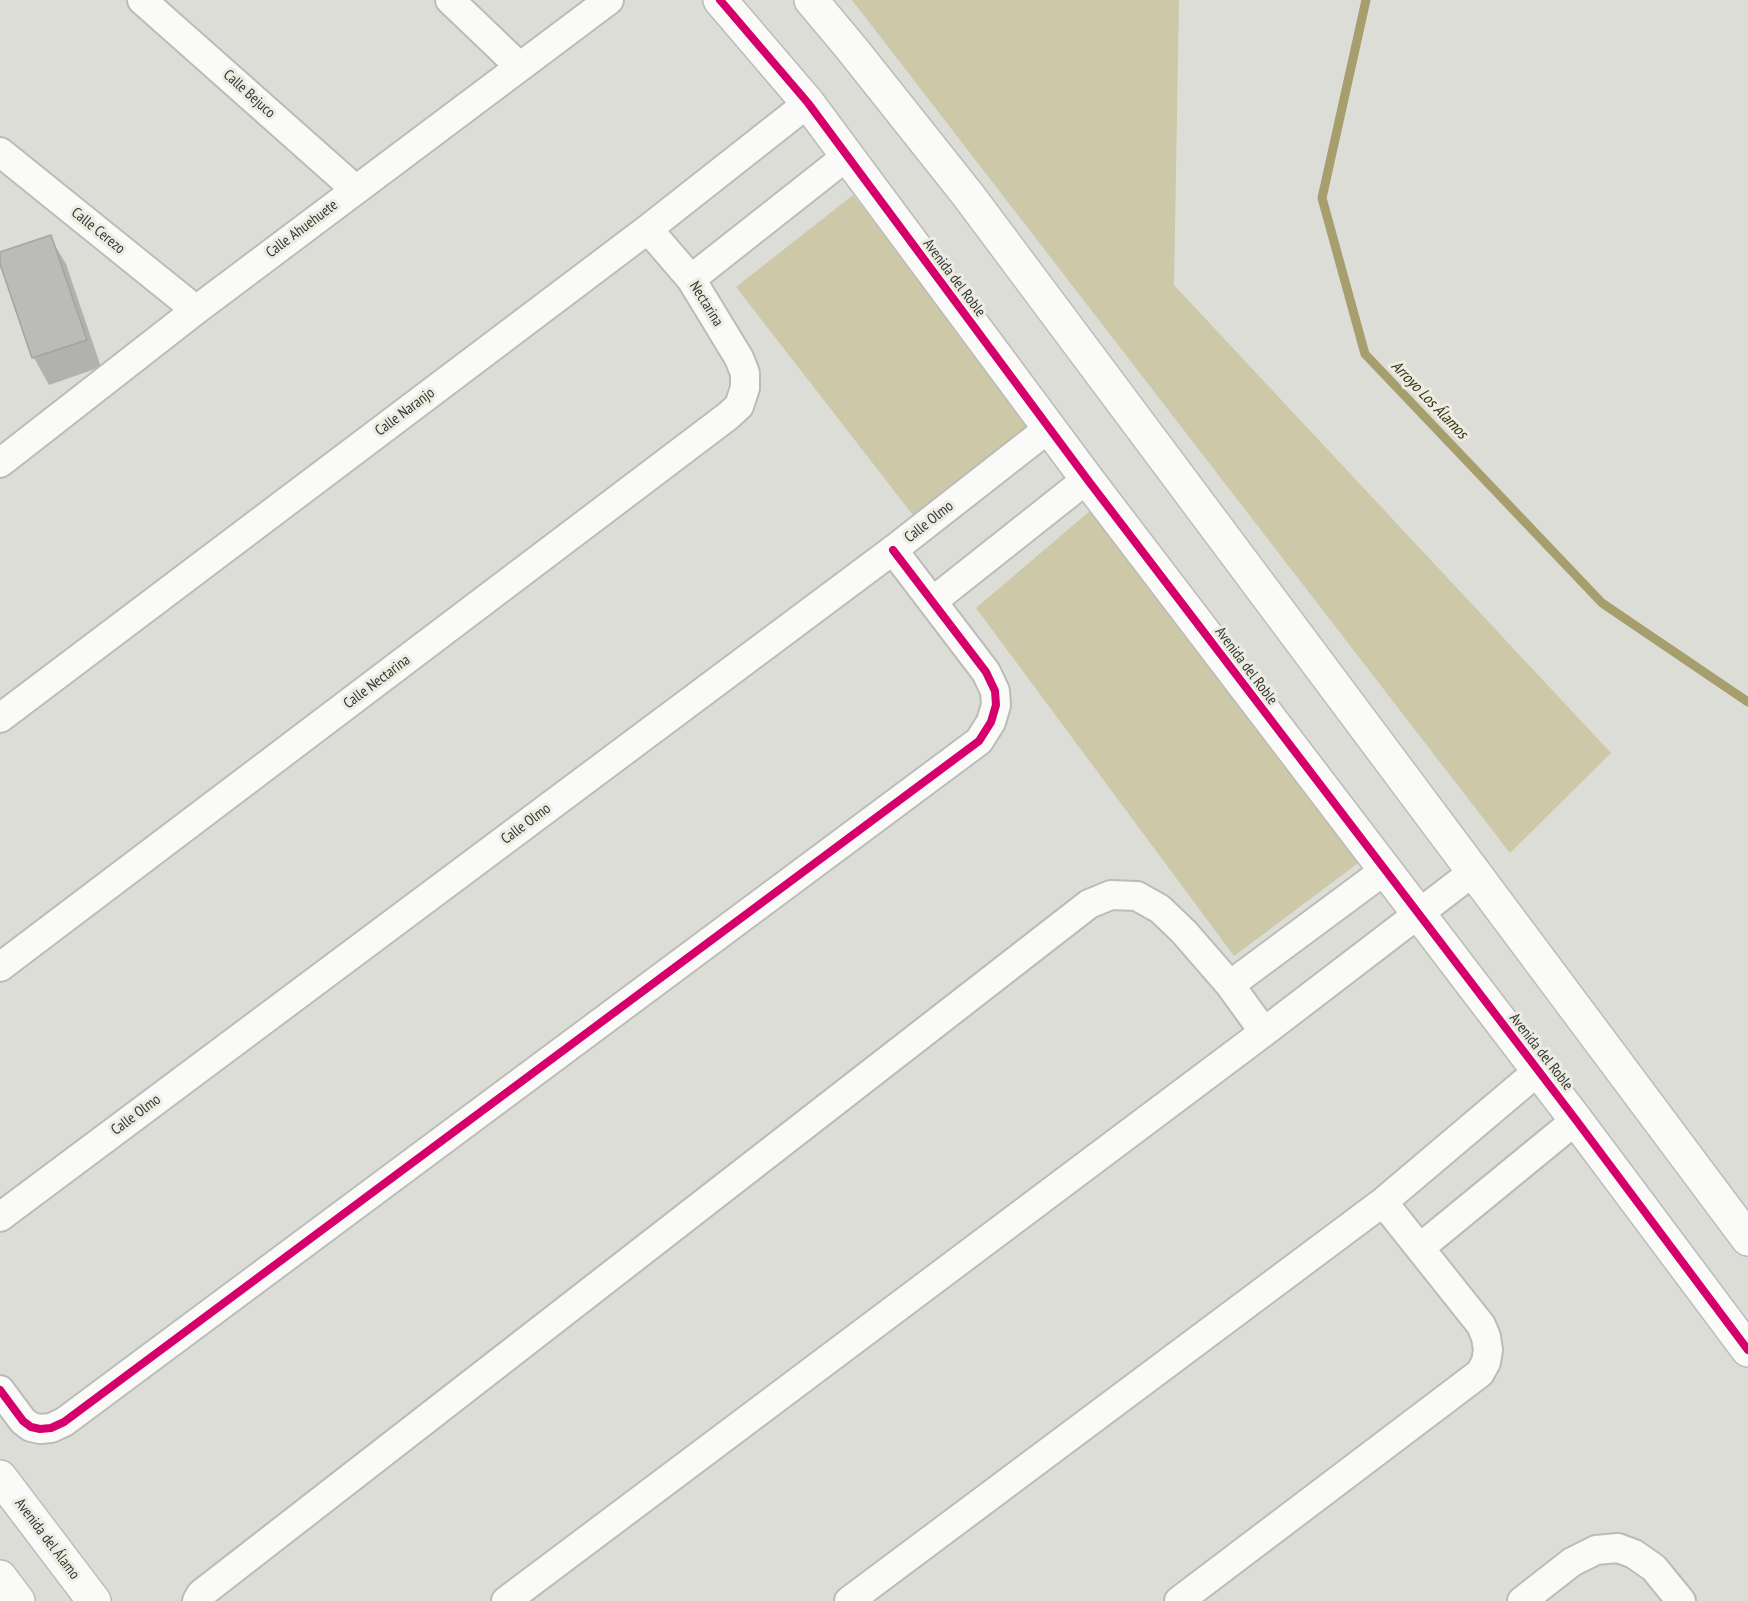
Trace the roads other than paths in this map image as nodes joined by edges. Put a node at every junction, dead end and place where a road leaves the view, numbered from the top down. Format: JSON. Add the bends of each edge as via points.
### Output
{"nodes":[{"id":1,"x":142,"y":0,"type":"edge"},
{"id":2,"x":450,"y":0,"type":"edge"},
{"id":3,"x":609,"y":0,"type":"edge"},
{"id":4,"x":720,"y":0,"type":"edge"},
{"id":5,"x":811,"y":0,"type":"edge"},
{"id":6,"x":519,"y":66,"type":"junction"},
{"id":7,"x":808,"y":103,"type":"junction"},
{"id":8,"x":0,"y":152,"type":"edge"},
{"id":9,"x":847,"y":156,"type":"junction"},
{"id":10,"x":355,"y":189,"type":"junction"},
{"id":11,"x":648,"y":229,"type":"junction"},
{"id":12,"x":691,"y":279,"type":"junction"},
{"id":13,"x":196,"y":310,"type":"junction"},
{"id":14,"x":745,"y":388,"type":"joint"},
{"id":15,"x":1049,"y":428,"type":"junction"},
{"id":16,"x":0,"y":463,"type":"edge"},
{"id":17,"x":1086,"y":479,"type":"junction"},
{"id":18,"x":893,"y":550,"type":"junction"},
{"id":19,"x":933,"y":601,"type":"junction"},
{"id":20,"x":0,"y":718,"type":"edge"},
{"id":21,"x":1385,"y":870,"type":"junction"},
{"id":22,"x":1473,"y":872,"type":"junction"},
{"id":23,"x":1418,"y":915,"type":"junction"},
{"id":24,"x":0,"y":967,"type":"edge"},
{"id":25,"x":1230,"y":985,"type":"junction"},
{"id":26,"x":1264,"y":1032,"type":"junction"},
{"id":27,"x":1538,"y":1071,"type":"junction"},
{"id":28,"x":1576,"y":1120,"type":"junction"},
{"id":29,"x":1383,"y":1202,"type":"junction"},
{"id":30,"x":0,"y":1217,"type":"edge"},
{"id":31,"x":1748,"y":1239,"type":"edge"},
{"id":32,"x":1421,"y":1247,"type":"junction"},
{"id":33,"x":1748,"y":1350,"type":"edge"},
{"id":34,"x":0,"y":1390,"type":"edge"},
{"id":35,"x":0,"y":1477,"type":"edge"},
{"id":36,"x":0,"y":1577,"type":"edge"},
{"id":37,"x":18,"y":1601,"type":"edge"},
{"id":38,"x":94,"y":1601,"type":"edge"},
{"id":39,"x":197,"y":1601,"type":"edge"},
{"id":40,"x":506,"y":1601,"type":"edge"},
{"id":41,"x":849,"y":1601,"type":"edge"},
{"id":42,"x":1179,"y":1601,"type":"edge"},
{"id":43,"x":1522,"y":1601,"type":"edge"},
{"id":44,"x":1681,"y":1601,"type":"edge"}],
"edges":[{"from":1,"to":10,"type":"street","name":"Calle Bejuco"},
{"from":2,"to":6,"type":"street"},
{"from":3,"to":6,"type":"street","name":"Calle Ahuehuete"},
{"from":4,"to":7,"type":"street","name":"Avenida del Roble"},
{"from":5,"to":22,"type":"street","via":[[968,195]]},
{"from":6,"to":10,"type":"street","name":"Calle Ahuehuete"},
{"from":7,"to":9,"type":"street","name":"Avenida del Roble"},
{"from":7,"to":11,"type":"street","name":"Calle Naranjo"},
{"from":8,"to":13,"type":"street","name":"Calle Cerezo"},
{"from":9,"to":12,"type":"street"},
{"from":9,"to":15,"type":"street","name":"Avenida del Roble"},
{"from":10,"to":13,"type":"street","name":"Calle Ahuehuete"},
{"from":11,"to":12,"type":"street","name":"Nectarina"},
{"from":11,"to":20,"type":"street","name":"Calle Naranjo"},
{"from":12,"to":14,"type":"street","name":"Nectarina","via":[[739,358]]},
{"from":13,"to":16,"type":"street","name":"Calle Ahuehuete"},
{"from":14,"to":24,"type":"street","name":"Calle Nectarina","via":[[739,406],[728,416]]},
{"from":15,"to":17,"type":"street","name":"Avenida del Roble"},
{"from":15,"to":18,"type":"street","name":"Calle Olmo"},
{"from":17,"to":19,"type":"street"},
{"from":17,"to":21,"type":"street","name":"Avenida del Roble"},
{"from":18,"to":19,"type":"street"},
{"from":18,"to":30,"type":"street","name":"Calle Olmo"},
{"from":19,"to":34,"type":"street","via":[[986,672],[994,691],[992,722],[979,741],[64,1422],[51,1428],[31,1427]]},
{"from":21,"to":23,"type":"street","name":"Avenida del Roble"},
{"from":21,"to":25,"type":"street"},
{"from":22,"to":23,"type":"street"},
{"from":22,"to":31,"type":"street"},
{"from":23,"to":26,"type":"street"},
{"from":23,"to":27,"type":"street","name":"Avenida del Roble"},
{"from":25,"to":26,"type":"street"},
{"from":25,"to":39,"type":"street","via":[[1160,909],[1137,896],[1111,895],[1089,904],[201,1594]]},
{"from":26,"to":40,"type":"street"},
{"from":27,"to":28,"type":"street","name":"Avenida del Roble"},
{"from":27,"to":29,"type":"street"},
{"from":28,"to":32,"type":"street"},
{"from":28,"to":33,"type":"street","name":"Avenida del Roble"},
{"from":29,"to":32,"type":"street"},
{"from":29,"to":41,"type":"street"},
{"from":32,"to":42,"type":"street","via":[[1486,1337],[1486,1362],[1480,1373]]},
{"from":35,"to":38,"type":"street","name":"Avenida del Álamo"},
{"from":36,"to":37,"type":"street"},
{"from":43,"to":44,"type":"street","via":[[1572,1562],[1596,1550],[1618,1548],[1654,1568]]}]}
